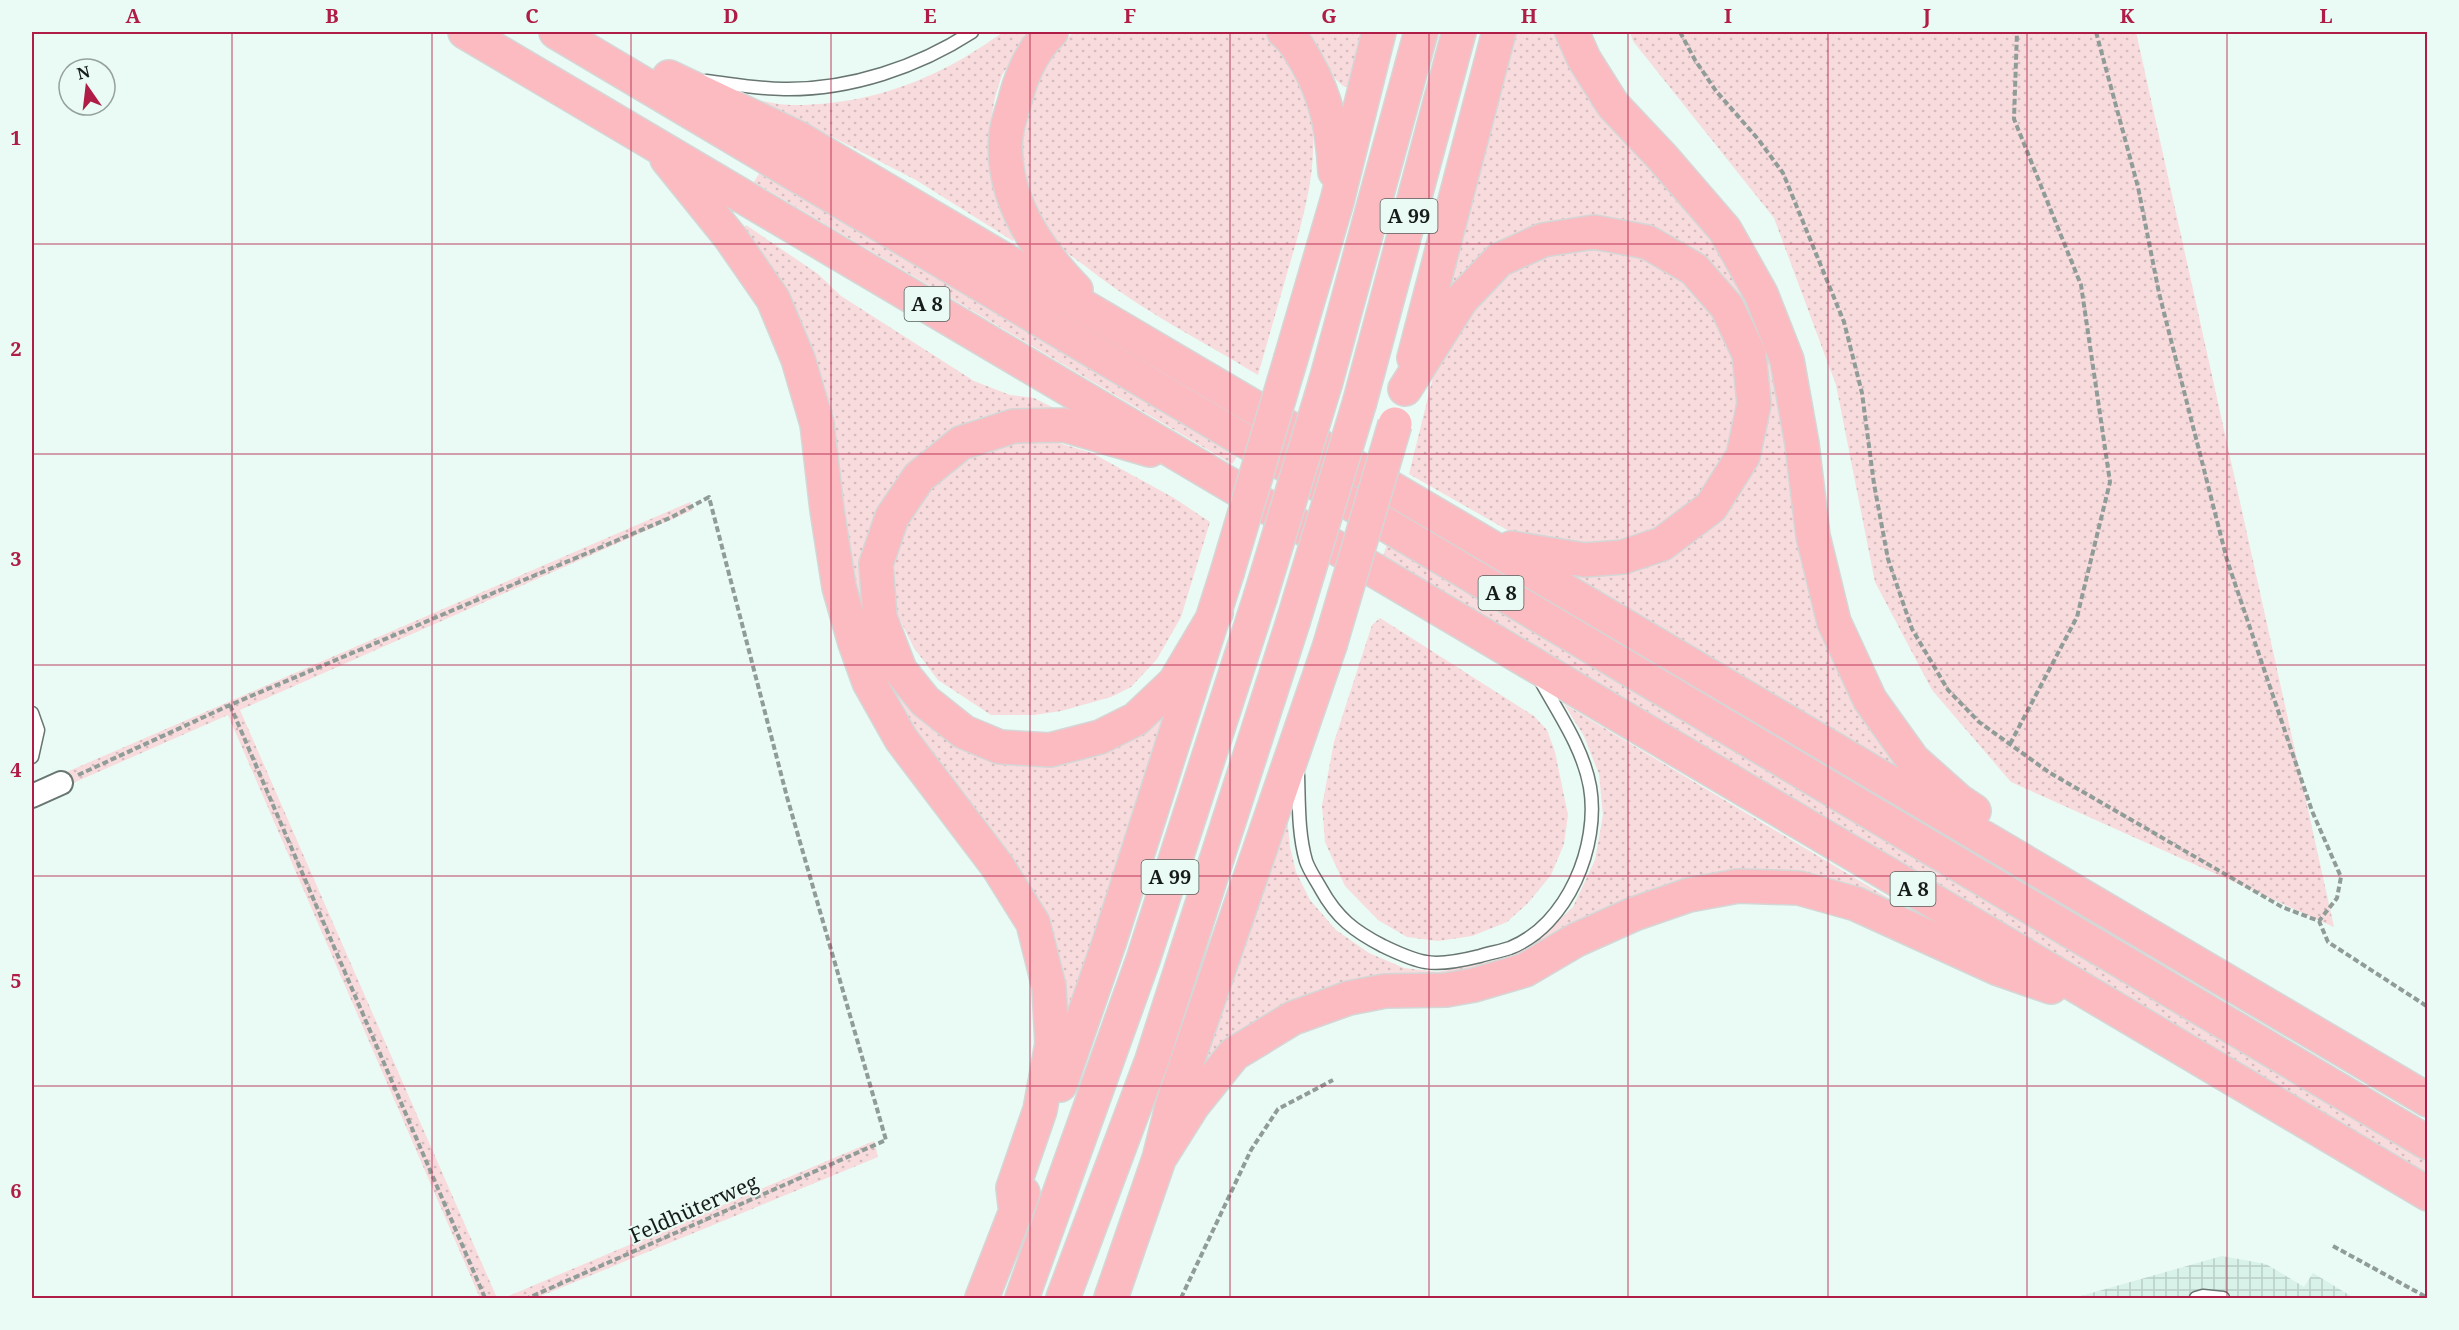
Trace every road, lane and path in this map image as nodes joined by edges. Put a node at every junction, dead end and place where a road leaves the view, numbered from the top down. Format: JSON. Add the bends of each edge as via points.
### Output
{"nodes":[{"id":1,"x":465,"y":32,"type":"edge"},
{"id":2,"x":972,"y":32,"type":"edge"},
{"id":3,"x":1052,"y":32,"type":"edge"},
{"id":4,"x":1284,"y":32,"type":"edge"},
{"id":5,"x":1379,"y":32,"type":"edge"},
{"id":6,"x":1421,"y":32,"type":"edge"},
{"id":7,"x":1459,"y":32,"type":"edge"},
{"id":8,"x":1499,"y":32,"type":"edge"},
{"id":9,"x":1572,"y":32,"type":"edge"},
{"id":10,"x":1680,"y":32,"type":"edge"},
{"id":11,"x":2018,"y":32,"type":"edge"},
{"id":12,"x":2096,"y":32,"type":"edge"},
{"id":13,"x":565,"y":37,"type":"edge"},
{"id":14,"x":671,"y":78,"type":"junction"},
{"id":15,"x":654,"y":144,"type":"junction"},
{"id":16,"x":1337,"y":201,"type":"junction"},
{"id":17,"x":1101,"y":315,"type":"junction"},
{"id":18,"x":1405,"y":389,"type":"junction"},
{"id":19,"x":1200,"y":465,"type":"junction"},
{"id":20,"x":1491,"y":545,"type":"junction"},
{"id":21,"x":1216,"y":613,"type":"junction"},
{"id":22,"x":1528,"y":660,"type":"junction"},
{"id":23,"x":230,"y":705,"type":"junction"},
{"id":24,"x":32,"y":713,"type":"edge"},
{"id":25,"x":2010,"y":744,"type":"junction"},
{"id":26,"x":1296,"y":747,"type":"junction"},
{"id":27,"x":32,"y":757,"type":"edge"},
{"id":28,"x":61,"y":783,"type":"joint"},
{"id":29,"x":32,"y":796,"type":"edge"},
{"id":30,"x":2021,"y":860,"type":"junction"},
{"id":31,"x":2319,"y":921,"type":"junction"},
{"id":32,"x":2427,"y":1007,"type":"edge"},
{"id":33,"x":2118,"y":1011,"type":"junction"},
{"id":34,"x":1334,"y":1080,"type":"dead end"},
{"id":35,"x":2427,"y":1100,"type":"edge"},
{"id":36,"x":2427,"y":1143,"type":"edge"},
{"id":37,"x":1159,"y":1159,"type":"junction"},
{"id":38,"x":2427,"y":1194,"type":"edge"},
{"id":39,"x":1016,"y":1213,"type":"junction"},
{"id":40,"x":2332,"y":1246,"type":"dead end"},
{"id":41,"x":2427,"y":1298,"type":"edge"},
{"id":42,"x":485,"y":1299,"type":"edge"},
{"id":43,"x":528,"y":1299,"type":"edge"},
{"id":44,"x":982,"y":1299,"type":"edge"},
{"id":45,"x":1022,"y":1299,"type":"edge"},
{"id":46,"x":1063,"y":1299,"type":"edge"},
{"id":47,"x":1111,"y":1299,"type":"edge"},
{"id":48,"x":1181,"y":1299,"type":"edge"},
{"id":49,"x":2196,"y":1299,"type":"edge"},
{"id":50,"x":2223,"y":1299,"type":"edge"}],
"edges":[{"from":1,"to":15,"type":"highway","number":"A 8"},
{"from":2,"to":14,"type":"lane","via":[[916,62],[849,83],[785,89]]},
{"from":3,"to":17,"type":"highway","via":[[1039,44],[1020,78],[1006,135],[1007,171],[1015,203],[1033,237],[1053,267]]},
{"from":4,"to":16,"type":"highway","via":[[1292,38],[1320,86],[1332,133]]},
{"from":5,"to":16,"type":"highway"},
{"from":6,"to":45,"type":"highway","number":"A 99","bridge":true,"via":[[1326,381],[1260,598],[1143,960]]},
{"from":7,"to":46,"type":"highway","number":"A 99","bridge":true,"via":[[1360,401],[1293,622],[1152,1060]]},
{"from":8,"to":18,"type":"highway"},
{"from":9,"to":30,"type":"highway","via":[[1613,105],[1725,230],[1761,294],[1787,360],[1813,536],[1834,622],[1870,700],[1913,760],[1959,801],[2011,835]]},
{"from":10,"to":25,"type":"path","via":[[1716,91],[1783,173],[1844,322],[1862,393],[1888,559],[1912,629],[1948,690],[1979,722]]},
{"from":11,"to":25,"type":"path","via":[[2014,119],[2080,285],[2110,483],[2077,617]]},
{"from":12,"to":31,"type":"path","via":[[2138,188],[2159,293],[2227,560],[2312,811],[2341,877],[2337,898]]},
{"from":13,"to":14,"type":"highway"},
{"from":13,"to":36,"type":"highway","number":"A 8"},
{"from":14,"to":17,"type":"highway","via":[[798,138]]},
{"from":15,"to":19,"type":"highway","number":"A 8"},
{"from":15,"to":39,"type":"highway","via":[[730,237],[772,298],[798,359],[817,424],[839,587],[869,682],[900,739],[998,867],[1032,923],[1049,987],[1052,1044],[1040,1110],[1013,1188]]},
{"from":16,"to":21,"type":"highway","bridge":true},
{"from":17,"to":20,"type":"highway"},
{"from":18,"to":20,"type":"highway","via":[[1461,300],[1499,260],[1543,240],[1594,232],[1647,242],[1694,269],[1727,307],[1749,354],[1754,404],[1743,456],[1711,507],[1662,544],[1623,558],[1585,560]]},
{"from":18,"to":26,"type":"highway","bridge":true},
{"from":19,"to":21,"type":"highway","via":[[1064,425],[1014,426],[961,443],[919,477],[892,517],[876,564],[880,618],[900,670],[925,701],[964,732],[1000,747],[1050,750],[1100,737],[1136,719],[1175,682]]},
{"from":19,"to":22,"type":"highway","number":"A 8"},
{"from":20,"to":30,"type":"highway"},
{"from":21,"to":39,"type":"highway"},
{"from":22,"to":26,"type":"lane","via":[[1581,756],[1590,788],[1591,816],[1580,873],[1564,902],[1541,928],[1512,947],[1467,960],[1427,963],[1359,934],[1333,910],[1306,862]]},
{"from":22,"to":33,"type":"highway","number":"A 8"},
{"from":23,"to":28,"type":"path"},
{"from":23,"to":42,"type":"path"},
{"from":23,"to":43,"type":"path","name":"Feldhüterweg","via":[[672,517],[709,497],[787,798],[886,1140]]},
{"from":24,"to":27,"type":"lane","via":[[38,730]]},
{"from":25,"to":31,"type":"path","via":[[2050,773],[2282,907]]},
{"from":26,"to":37,"type":"highway","via":[[1173,1103]]},
{"from":28,"to":29,"type":"street"},
{"from":30,"to":35,"type":"highway"},
{"from":31,"to":32,"type":"path","via":[[2328,942]]},
{"from":33,"to":37,"type":"highway","via":[[1999,969],[1856,904],[1799,888],[1738,886],[1689,895],[1634,914],[1576,940],[1525,970],[1446,990],[1385,991],[1349,998],[1293,1018],[1234,1054],[1193,1105]]},
{"from":33,"to":38,"type":"highway","number":"A 8"},
{"from":34,"to":48,"type":"path","via":[[1278,1110],[1251,1150]]},
{"from":37,"to":47,"type":"highway"},
{"from":39,"to":44,"type":"highway"},
{"from":40,"to":41,"type":"path"},
{"from":49,"to":50,"type":"lane"}]}
